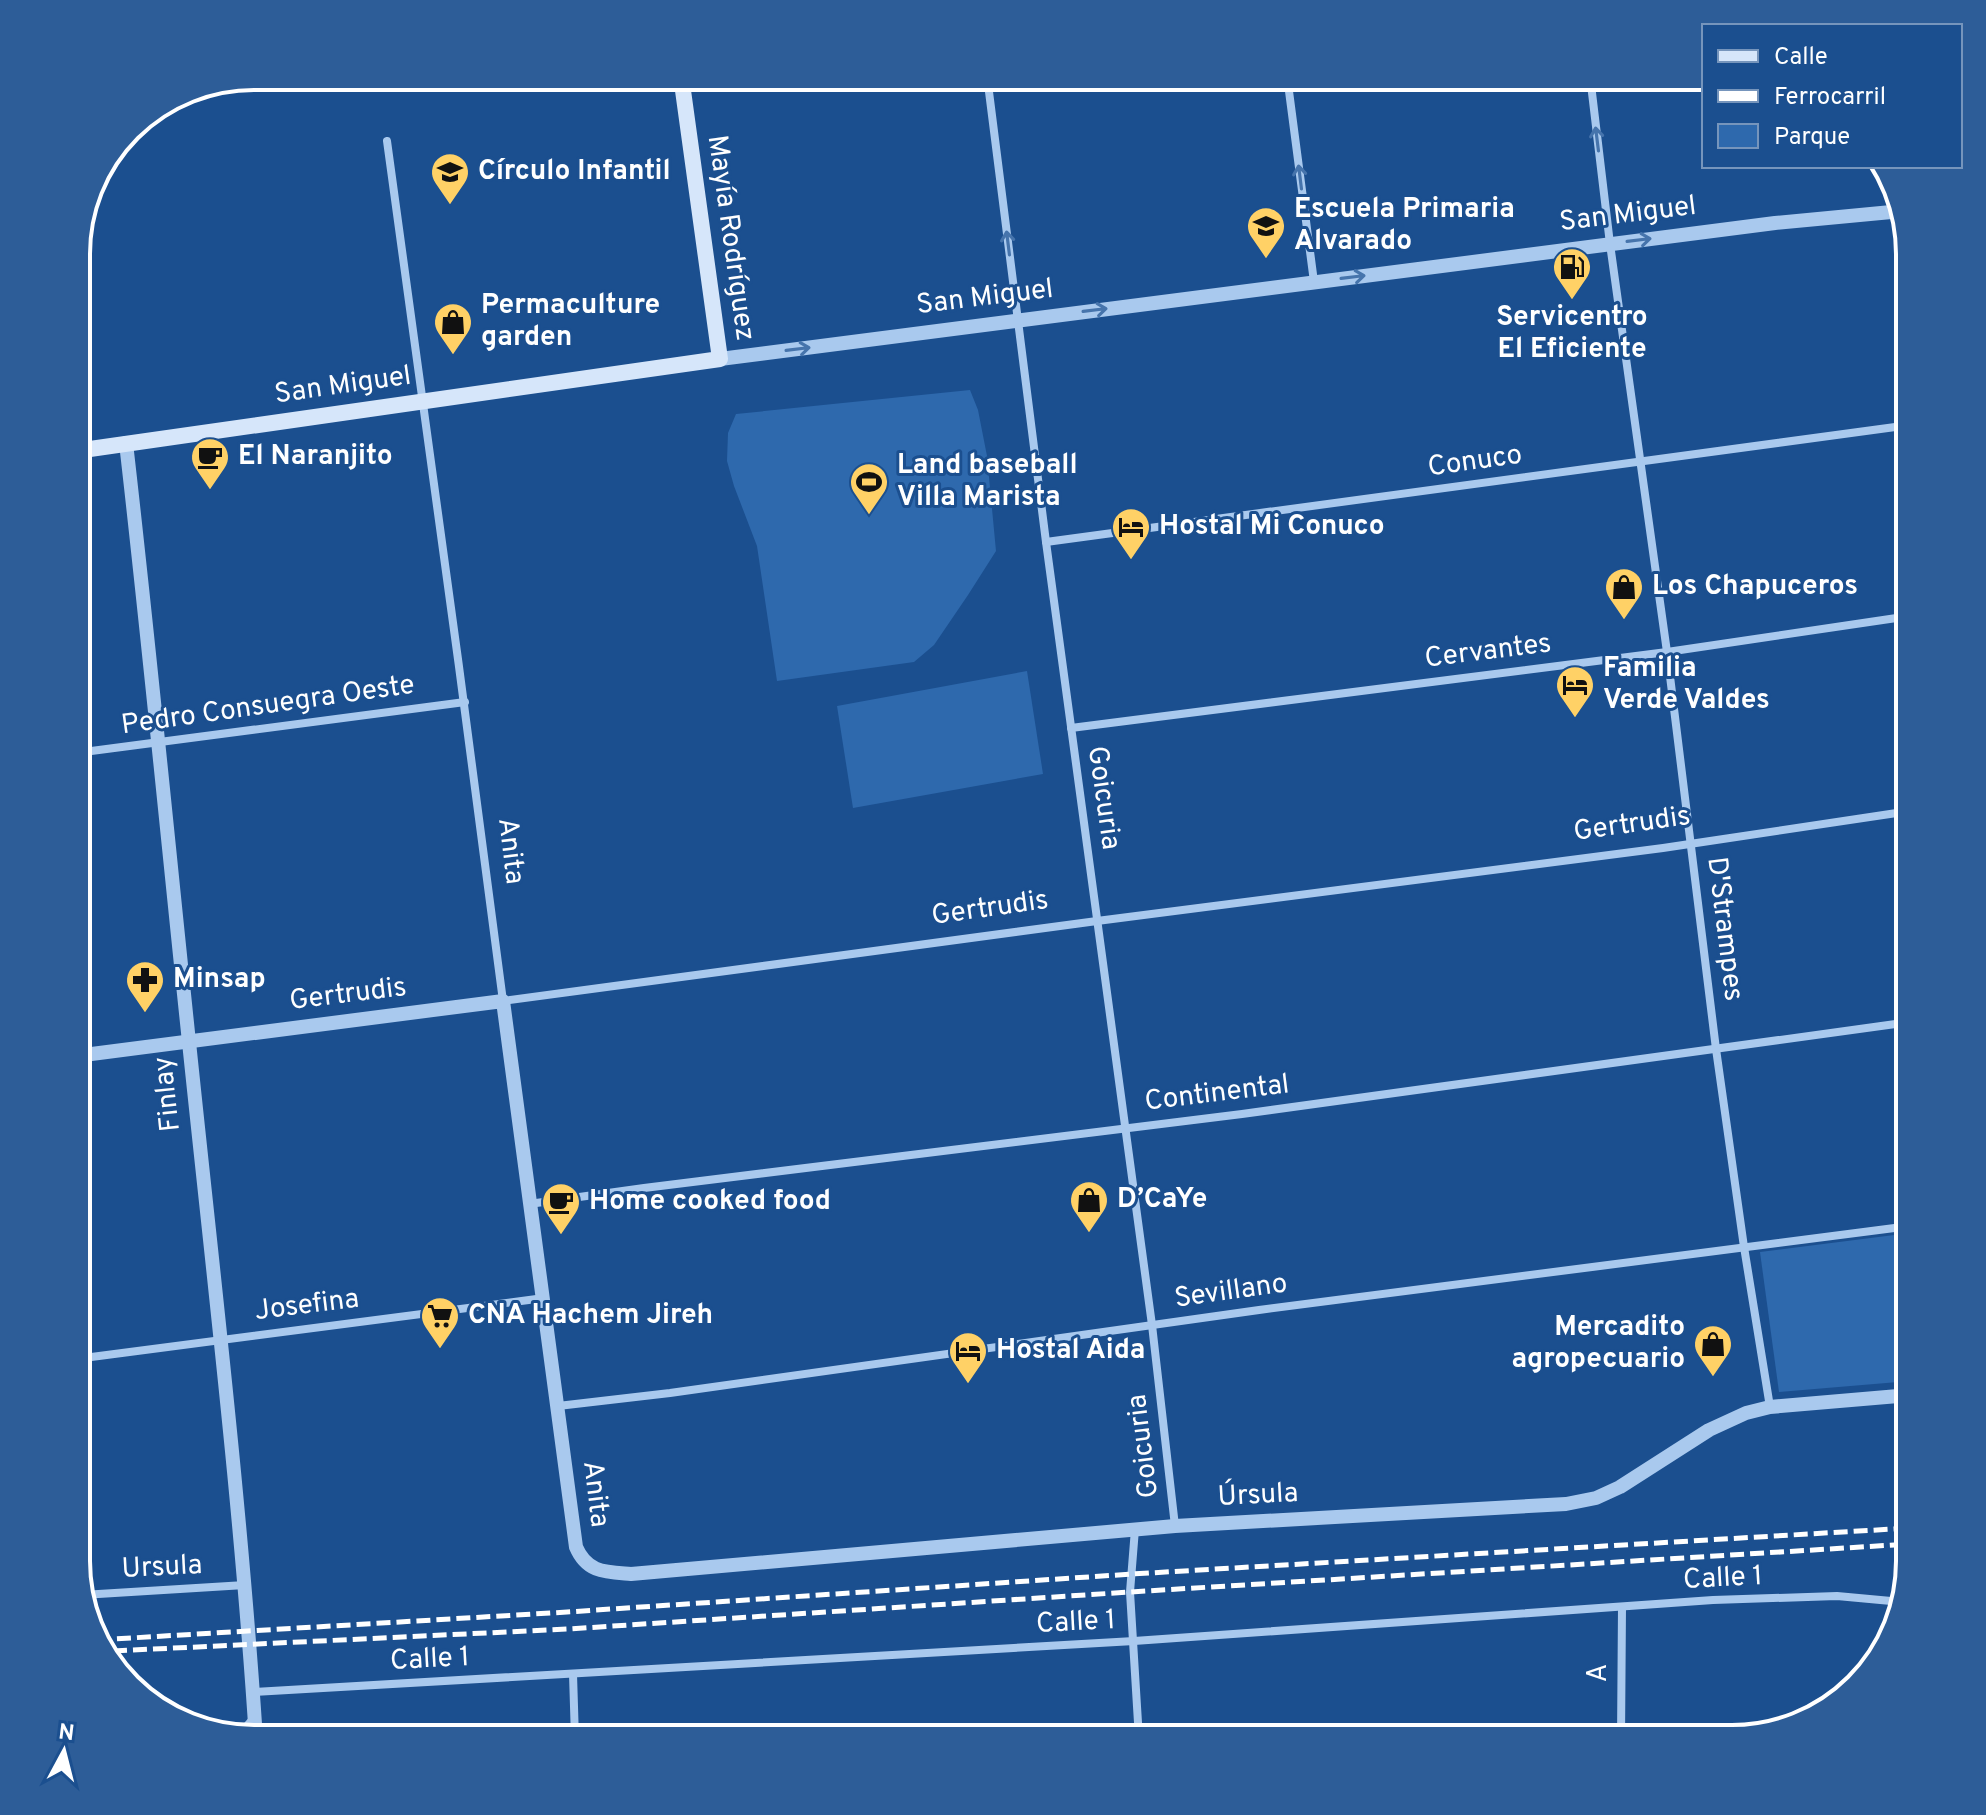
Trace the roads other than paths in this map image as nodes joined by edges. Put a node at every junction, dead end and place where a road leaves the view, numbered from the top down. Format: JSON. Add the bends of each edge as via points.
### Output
{"nodes":[{"id":1,"x":683,"y":90,"type":"edge"},
{"id":2,"x":989,"y":90,"type":"edge"},
{"id":3,"x":1289,"y":90,"type":"edge"},
{"id":4,"x":1592,"y":90,"type":"edge"},
{"id":5,"x":387,"y":141,"type":"dead end"},
{"id":6,"x":1890,"y":212,"type":"edge"},
{"id":7,"x":1610,"y":244,"type":"junction"},
{"id":8,"x":1314,"y":282,"type":"junction"},
{"id":9,"x":1018,"y":320,"type":"junction"},
{"id":10,"x":720,"y":359,"type":"junction"},
{"id":11,"x":423,"y":401,"type":"junction"},
{"id":12,"x":1896,"y":427,"type":"edge"},
{"id":13,"x":126,"y":443,"type":"junction"},
{"id":14,"x":90,"y":449,"type":"edge"},
{"id":15,"x":1640,"y":461,"type":"junction"},
{"id":16,"x":1046,"y":542,"type":"junction"},
{"id":17,"x":1896,"y":618,"type":"edge"},
{"id":18,"x":1667,"y":652,"type":"junction"},
{"id":19,"x":465,"y":702,"type":"junction"},
{"id":20,"x":1071,"y":728,"type":"junction"},
{"id":21,"x":160,"y":742,"type":"junction"},
{"id":22,"x":90,"y":751,"type":"edge"},
{"id":23,"x":1896,"y":813,"type":"edge"},
{"id":24,"x":1691,"y":844,"type":"junction"},
{"id":25,"x":1097,"y":921,"type":"junction"},
{"id":26,"x":503,"y":1001,"type":"junction"},
{"id":27,"x":1896,"y":1024,"type":"edge"},
{"id":28,"x":189,"y":1041,"type":"junction"},
{"id":29,"x":1716,"y":1049,"type":"junction"},
{"id":30,"x":90,"y":1054,"type":"edge"},
{"id":31,"x":1125,"y":1128,"type":"junction"},
{"id":32,"x":529,"y":1204,"type":"junction"},
{"id":33,"x":1896,"y":1228,"type":"edge"},
{"id":34,"x":1744,"y":1247,"type":"junction"},
{"id":35,"x":544,"y":1298,"type":"junction"},
{"id":36,"x":1152,"y":1325,"type":"junction"},
{"id":37,"x":221,"y":1339,"type":"junction"},
{"id":38,"x":90,"y":1357,"type":"edge"},
{"id":39,"x":1896,"y":1396,"type":"edge"},
{"id":40,"x":558,"y":1406,"type":"junction"},
{"id":41,"x":1770,"y":1407,"type":"junction"},
{"id":42,"x":1175,"y":1526,"type":"junction"},
{"id":43,"x":1135,"y":1529,"type":"junction"},
{"id":44,"x":587,"y":1565,"type":"joint"},
{"id":45,"x":245,"y":1585,"type":"junction"},
{"id":46,"x":93,"y":1594,"type":"edge"},
{"id":47,"x":1891,"y":1601,"type":"edge"},
{"id":48,"x":1622,"y":1607,"type":"junction"},
{"id":49,"x":1134,"y":1641,"type":"junction"},
{"id":50,"x":573,"y":1674,"type":"junction"},
{"id":51,"x":253,"y":1692,"type":"junction"},
{"id":52,"x":255,"y":1717,"type":"junction"},
{"id":53,"x":248,"y":1725,"type":"edge"},
{"id":54,"x":255,"y":1725,"type":"edge"},
{"id":55,"x":575,"y":1725,"type":"edge"},
{"id":56,"x":1138,"y":1725,"type":"edge"},
{"id":57,"x":1621,"y":1725,"type":"edge"}],
"edges":[{"from":1,"to":10,"type":"main road","name":"Mayía Rodríguez"},
{"from":9,"to":2,"type":"street","name":"Goicuria","one_way":true},
{"from":8,"to":3,"type":"street","one_way":true},
{"from":7,"to":4,"type":"street","name":"D'Strampes","one_way":true},
{"from":5,"to":11,"type":"street","name":"Anita"},
{"from":7,"to":6,"type":"street","name":"San Miguel","one_way":true},
{"from":8,"to":7,"type":"street","name":"San Miguel","one_way":true},
{"from":7,"to":15,"type":"street","name":"D'Strampes"},
{"from":9,"to":8,"type":"street","name":"San Miguel","one_way":true},
{"from":10,"to":9,"type":"street","name":"San Miguel","one_way":true},
{"from":9,"to":16,"type":"street","name":"Goicuria"},
{"from":10,"to":11,"type":"main road","name":"San Miguel"},
{"from":11,"to":13,"type":"main road","name":"San Miguel"},
{"from":11,"to":19,"type":"street","name":"Anita"},
{"from":12,"to":15,"type":"street","name":"Conuco"},
{"from":13,"to":14,"type":"main road","name":"San Miguel"},
{"from":13,"to":21,"type":"street","name":"Finlay"},
{"from":15,"to":16,"type":"street","name":"Conuco"},
{"from":15,"to":18,"type":"street","name":"D'Strampes"},
{"from":16,"to":20,"type":"street","name":"Goicuria"},
{"from":17,"to":18,"type":"street","name":"Cervantes"},
{"from":18,"to":20,"type":"street","name":"Cervantes"},
{"from":18,"to":24,"type":"street","name":"D'Strampes"},
{"from":19,"to":21,"type":"street","name":"Pedro Consuegra Oeste"},
{"from":19,"to":26,"type":"street","name":"Anita"},
{"from":20,"to":25,"type":"street","name":"Goicuria"},
{"from":21,"to":22,"type":"street","name":"Pedro Consuegra Oeste"},
{"from":21,"to":28,"type":"street","name":"Finlay"},
{"from":23,"to":24,"type":"street","name":"Gertrudis"},
{"from":24,"to":25,"type":"street","name":"Gertrudis"},
{"from":24,"to":29,"type":"street","name":"D'Strampes"},
{"from":25,"to":26,"type":"street","name":"Gertrudis"},
{"from":25,"to":31,"type":"street","name":"Goicuria"},
{"from":26,"to":28,"type":"street","name":"Gertrudis"},
{"from":26,"to":32,"type":"street","name":"Anita"},
{"from":27,"to":29,"type":"street","name":"Continental"},
{"from":28,"to":30,"type":"street","name":"Gertrudis"},
{"from":28,"to":37,"type":"street","name":"Finlay"},
{"from":29,"to":31,"type":"street","name":"Continental"},
{"from":29,"to":34,"type":"street","name":"D'Strampes"},
{"from":31,"to":32,"type":"street","name":"Continental"},
{"from":31,"to":36,"type":"street","name":"Goicuria"},
{"from":32,"to":35,"type":"street","name":"Anita"},
{"from":33,"to":34,"type":"street","name":"Sevillano"},
{"from":34,"to":36,"type":"street","name":"Sevillano"},
{"from":34,"to":41,"type":"street","name":"D'Strampes"},
{"from":35,"to":37,"type":"street","name":"Josefina"},
{"from":35,"to":40,"type":"street","name":"Anita"},
{"from":36,"to":40,"type":"street","name":"Sevillano"},
{"from":36,"to":42,"type":"street","name":"Goicuria"},
{"from":37,"to":38,"type":"street","name":"Josefina"},
{"from":37,"to":45,"type":"street","name":"Finlay"},
{"from":39,"to":41,"type":"street","name":"Úrsula"},
{"from":40,"to":44,"type":"street","name":"Anita","via":[[576,1547]]},
{"from":41,"to":42,"type":"street","name":"Úrsula","via":[[1732,1418],[1620,1487],[1581,1501]]},
{"from":42,"to":43,"type":"street","name":"Úrsula"},
{"from":43,"to":44,"type":"street","name":"Úrsula","via":[[631,1574]]},
{"from":43,"to":49,"type":"street","via":[[1130,1592]]},
{"from":45,"to":46,"type":"street","name":"Ursula"},
{"from":45,"to":51,"type":"street","name":"Finlay"},
{"from":47,"to":48,"type":"street","name":"Calle 1","via":[[1837,1596]]},
{"from":48,"to":49,"type":"street","name":"Calle 1"},
{"from":48,"to":57,"type":"street","name":"A"},
{"from":49,"to":50,"type":"street","name":"Calle 1"},
{"from":49,"to":56,"type":"street"},
{"from":50,"to":51,"type":"street","name":"Calle 1"},
{"from":50,"to":55,"type":"street"},
{"from":51,"to":52,"type":"street","name":"Finlay"},
{"from":52,"to":53,"type":"street"},
{"from":52,"to":54,"type":"street","name":"Finlay"}]}
